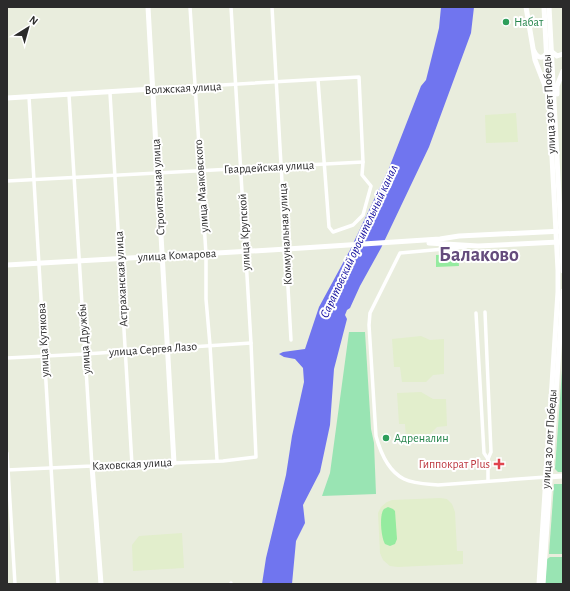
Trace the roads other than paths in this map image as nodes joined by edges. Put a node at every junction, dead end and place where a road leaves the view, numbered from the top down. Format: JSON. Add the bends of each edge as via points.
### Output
{"nodes":[{"id":1,"x":148,"y":7,"type":"edge"},
{"id":2,"x":190,"y":7,"type":"edge"},
{"id":3,"x":231,"y":7,"type":"edge"},
{"id":4,"x":272,"y":7,"type":"edge"},
{"id":5,"x":526,"y":7,"type":"edge"},
{"id":6,"x":544,"y":7,"type":"edge"},
{"id":7,"x":549,"y":7,"type":"edge"},
{"id":8,"x":534,"y":50,"type":"junction"},
{"id":9,"x":549,"y":52,"type":"junction"},
{"id":10,"x":563,"y":54,"type":"edge"},
{"id":11,"x":563,"y":71,"type":"edge"},
{"id":12,"x":318,"y":80,"type":"junction"},
{"id":13,"x":278,"y":82,"type":"junction"},
{"id":14,"x":236,"y":85,"type":"junction"},
{"id":15,"x":195,"y":87,"type":"junction"},
{"id":16,"x":153,"y":89,"type":"junction"},
{"id":17,"x":110,"y":93,"type":"junction"},
{"id":18,"x":69,"y":95,"type":"junction"},
{"id":19,"x":29,"y":97,"type":"junction"},
{"id":20,"x":7,"y":98,"type":"edge"},
{"id":21,"x":549,"y":100,"type":"junction"},
{"id":22,"x":555,"y":121,"type":"junction"},
{"id":23,"x":364,"y":162,"type":"junction"},
{"id":24,"x":323,"y":164,"type":"junction"},
{"id":25,"x":282,"y":166,"type":"junction"},
{"id":26,"x":240,"y":168,"type":"junction"},
{"id":27,"x":200,"y":170,"type":"junction"},
{"id":28,"x":158,"y":173,"type":"junction"},
{"id":29,"x":115,"y":176,"type":"junction"},
{"id":30,"x":75,"y":178,"type":"junction"},
{"id":31,"x":34,"y":180,"type":"junction"},
{"id":32,"x":7,"y":181,"type":"edge"},
{"id":33,"x":560,"y":231,"type":"edge"},
{"id":34,"x":459,"y":236,"type":"junction"},
{"id":35,"x":400,"y":242,"type":"junction"},
{"id":36,"x":560,"y":242,"type":"edge"},
{"id":37,"x":440,"y":243,"type":"junction"},
{"id":38,"x":459,"y":245,"type":"junction"},
{"id":39,"x":478,"y":246,"type":"junction"},
{"id":40,"x":287,"y":249,"type":"junction"},
{"id":41,"x":440,"y":250,"type":"junction"},
{"id":42,"x":245,"y":251,"type":"junction"},
{"id":43,"x":206,"y":254,"type":"junction"},
{"id":44,"x":162,"y":256,"type":"junction"},
{"id":45,"x":120,"y":258,"type":"junction"},
{"id":46,"x":79,"y":260,"type":"junction"},
{"id":47,"x":38,"y":263,"type":"junction"},
{"id":48,"x":7,"y":265,"type":"edge"},
{"id":49,"x":563,"y":271,"type":"edge"},
{"id":50,"x":563,"y":291,"type":"edge"},
{"id":51,"x":485,"y":312,"type":"dead end"},
{"id":52,"x":476,"y":313,"type":"dead end"},
{"id":53,"x":561,"y":314,"type":"edge"},
{"id":54,"x":291,"y":340,"type":"dead end"},
{"id":55,"x":251,"y":343,"type":"junction"},
{"id":56,"x":210,"y":345,"type":"junction"},
{"id":57,"x":168,"y":348,"type":"junction"},
{"id":58,"x":126,"y":351,"type":"junction"},
{"id":59,"x":85,"y":354,"type":"junction"},
{"id":60,"x":44,"y":356,"type":"junction"},
{"id":61,"x":7,"y":358,"type":"edge"},
{"id":62,"x":7,"y":453,"type":"edge"},
{"id":63,"x":256,"y":458,"type":"joint"},
{"id":64,"x":488,"y":459,"type":"junction"},
{"id":65,"x":217,"y":460,"type":"junction"},
{"id":66,"x":174,"y":463,"type":"junction"},
{"id":67,"x":132,"y":465,"type":"junction"},
{"id":68,"x":92,"y":466,"type":"junction"},
{"id":69,"x":50,"y":468,"type":"junction"},
{"id":70,"x":8,"y":470,"type":"edge"},
{"id":71,"x":563,"y":476,"type":"edge"},
{"id":72,"x":549,"y":477,"type":"junction"},
{"id":73,"x":488,"y":481,"type":"junction"},
{"id":74,"x":15,"y":584,"type":"edge"},
{"id":75,"x":58,"y":584,"type":"edge"},
{"id":76,"x":101,"y":584,"type":"edge"},
{"id":77,"x":539,"y":584,"type":"edge"},
{"id":78,"x":543,"y":584,"type":"edge"}],
"edges":[{"from":1,"to":16,"type":"main road","name":"Строительная улица"},
{"from":2,"to":15,"type":"street","name":"улица Маяковского"},
{"from":3,"to":14,"type":"street","name":"улица Крупской"},
{"from":4,"to":13,"type":"street","name":"Коммунальная улица"},
{"from":5,"to":8,"type":"main road","name":"улица 30 лет Победы"},
{"from":6,"to":9,"type":"main road","name":"улица 30 лет Победы"},
{"from":7,"to":9,"type":"main road"},
{"from":8,"to":9,"type":"main road","via":[[537,56],[542,58]]},
{"from":8,"to":21,"type":"main road","name":"улица 30 лет Победы","via":[[537,68]]},
{"from":9,"to":10,"type":"main road","via":[[557,56]]},
{"from":9,"to":21,"type":"main road","name":"улица 30 лет Победы"},
{"from":9,"to":22,"type":"main road"},
{"from":11,"to":22,"type":"main road","via":[[557,86]]},
{"from":12,"to":13,"type":"street","name":"Волжская улица"},
{"from":12,"to":23,"type":"street","name":"Волжская улица","via":[[359,77]]},
{"from":12,"to":24,"type":"street"},
{"from":13,"to":14,"type":"street","name":"Волжская улица"},
{"from":13,"to":25,"type":"street","name":"Коммунальная улица"},
{"from":14,"to":15,"type":"street","name":"Волжская улица"},
{"from":14,"to":26,"type":"street","name":"улица Крупской"},
{"from":15,"to":16,"type":"street","name":"Волжская улица"},
{"from":15,"to":27,"type":"street","name":"улица Маяковского"},
{"from":16,"to":17,"type":"main road","name":"Волжская улица"},
{"from":16,"to":28,"type":"main road","name":"Строительная улица"},
{"from":17,"to":18,"type":"main road","name":"Волжская улица"},
{"from":17,"to":29,"type":"street","name":"Астраханская улица"},
{"from":18,"to":19,"type":"main road","name":"Волжская улица"},
{"from":18,"to":30,"type":"street","name":"улица Дружбы"},
{"from":19,"to":20,"type":"main road","name":"Волжская улица"},
{"from":19,"to":31,"type":"street","name":"улица Кутякова"},
{"from":21,"to":33,"type":"main road","name":"улица 30 лет Победы"},
{"from":22,"to":33,"type":"main road"},
{"from":23,"to":24,"type":"street","name":"Гвардейская улица"},
{"from":23,"to":24,"type":"street","via":[[362,175],[370,186],[363,215],[353,226],[333,232],[329,227]]},
{"from":24,"to":25,"type":"street","name":"Гвардейская улица"},
{"from":25,"to":26,"type":"street","name":"Гвардейская улица"},
{"from":25,"to":40,"type":"street","name":"Коммунальная улица"},
{"from":26,"to":27,"type":"street","name":"Гвардейская улица"},
{"from":26,"to":42,"type":"street","name":"улица Крупской"},
{"from":27,"to":28,"type":"street","name":"Гвардейская улица"},
{"from":27,"to":43,"type":"street","name":"улица Маяковского"},
{"from":28,"to":29,"type":"street","name":"Гвардейская улица"},
{"from":28,"to":44,"type":"main road","name":"Строительная улица"},
{"from":29,"to":30,"type":"street","name":"Гвардейская улица"},
{"from":29,"to":45,"type":"street","name":"Астраханская улица"},
{"from":30,"to":31,"type":"street","name":"Гвардейская улица"},
{"from":30,"to":46,"type":"street","name":"улица Дружбы"},
{"from":31,"to":32,"type":"street","name":"Гвардейская улица"},
{"from":31,"to":47,"type":"street","name":"улица Кутякова"},
{"from":33,"to":34,"type":"main road"},
{"from":33,"to":36,"type":"main road","name":"улица 30 лет Победы"},
{"from":34,"to":35,"type":"main road"},
{"from":34,"to":38,"type":"main road"},
{"from":35,"to":37,"type":"main road"},
{"from":35,"to":40,"type":"main road","name":"улица Комарова"},
{"from":36,"to":39,"type":"main road"},
{"from":36,"to":49,"type":"main road"},
{"from":36,"to":53,"type":"main road","name":"улица 30 лет Победы","via":[[558,270]]},
{"from":37,"to":38,"type":"main road"},
{"from":37,"to":41,"type":"street"},
{"from":38,"to":39,"type":"main road"},
{"from":39,"to":41,"type":"street"},
{"from":40,"to":42,"type":"main road","name":"улица Комарова"},
{"from":40,"to":54,"type":"street","name":"Коммунальная улица"},
{"from":41,"to":73,"type":"street","via":[[400,253],[370,313],[376,436],[385,460],[404,479],[420,484],[438,485]]},
{"from":42,"to":43,"type":"main road","name":"улица Комарова"},
{"from":42,"to":55,"type":"street","name":"улица Крупской"},
{"from":43,"to":44,"type":"main road","name":"улица Комарова"},
{"from":43,"to":56,"type":"street","name":"улица Маяковского"},
{"from":44,"to":45,"type":"main road","name":"улица Комарова"},
{"from":44,"to":57,"type":"main road","name":"Строительная улица"},
{"from":45,"to":46,"type":"main road","name":"улица Комарова"},
{"from":45,"to":58,"type":"street","name":"Астраханская улица"},
{"from":46,"to":47,"type":"main road","name":"улица Комарова"},
{"from":46,"to":59,"type":"street","name":"улица Дружбы"},
{"from":47,"to":48,"type":"main road","name":"улица Комарова"},
{"from":47,"to":60,"type":"street","name":"улица Кутякова"},
{"from":50,"to":53,"type":"main road"},
{"from":51,"to":64,"type":"street","via":[[491,452]]},
{"from":52,"to":64,"type":"street","via":[[484,453]]},
{"from":53,"to":72,"type":"main road"},
{"from":55,"to":56,"type":"street","name":"улица Сергея Лазо"},
{"from":55,"to":63,"type":"street","name":"улица Крупской"},
{"from":56,"to":57,"type":"street","name":"улица Сергея Лазо"},
{"from":56,"to":65,"type":"street","name":"улица Маяковского"},
{"from":57,"to":58,"type":"street","name":"улица Сергея Лазо"},
{"from":57,"to":66,"type":"main road","name":"Строительная улица"},
{"from":58,"to":59,"type":"street","name":"улица Сергея Лазо"},
{"from":58,"to":67,"type":"street","name":"Астраханская улица"},
{"from":59,"to":60,"type":"street","name":"улица Сергея Лазо"},
{"from":59,"to":68,"type":"street","name":"улица Дружбы"},
{"from":60,"to":61,"type":"street","name":"улица Сергея Лазо"},
{"from":60,"to":69,"type":"street","name":"улица Кутякова"},
{"from":62,"to":70,"type":"street"},
{"from":63,"to":65,"type":"street","name":"Каховская улица"},
{"from":64,"to":73,"type":"street"},
{"from":65,"to":66,"type":"street","name":"Каховская улица"},
{"from":66,"to":67,"type":"main road","name":"Каховская улица"},
{"from":67,"to":68,"type":"main road","name":"Каховская улица"},
{"from":68,"to":69,"type":"street","name":"Каховская улица"},
{"from":68,"to":76,"type":"main road","name":"улица Дружбы"},
{"from":69,"to":70,"type":"street","name":"Каховская улица"},
{"from":69,"to":75,"type":"street","name":"улица Кутякова"},
{"from":70,"to":74,"type":"street"},
{"from":71,"to":72,"type":"main road"},
{"from":72,"to":73,"type":"street"},
{"from":72,"to":77,"type":"main road","name":"улица 30 лет Победы"},
{"from":72,"to":78,"type":"main road"}]}
